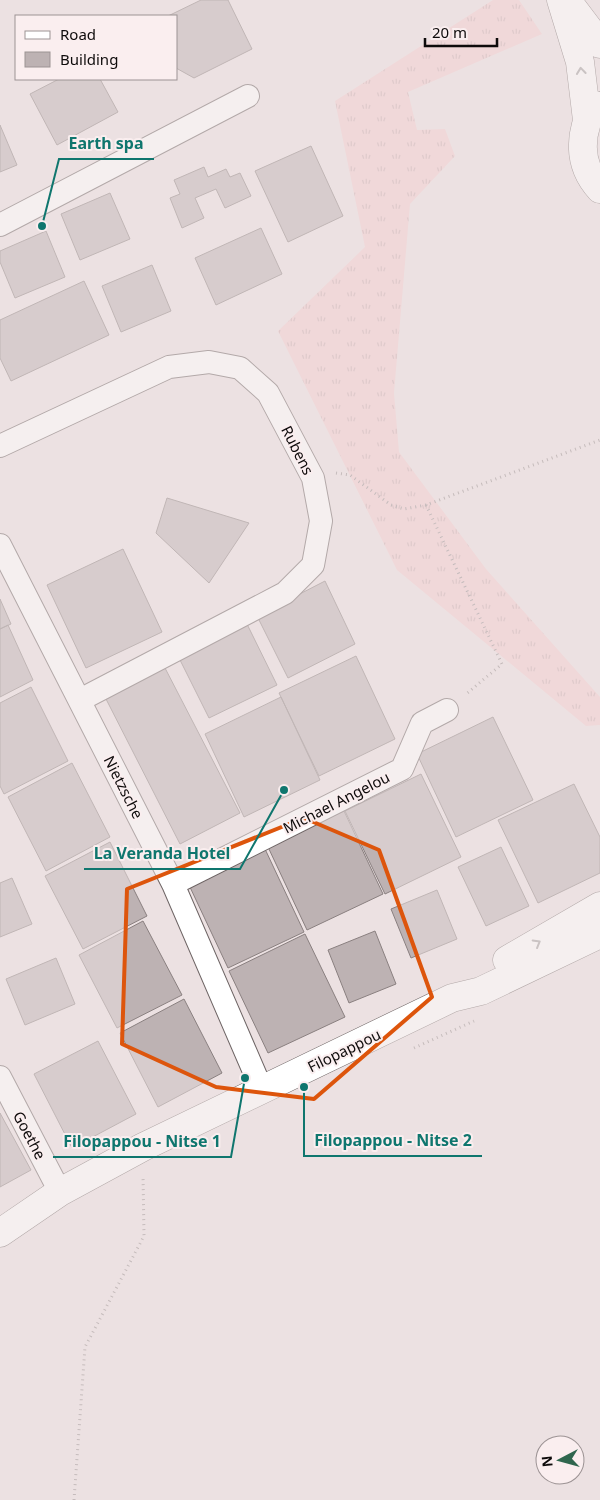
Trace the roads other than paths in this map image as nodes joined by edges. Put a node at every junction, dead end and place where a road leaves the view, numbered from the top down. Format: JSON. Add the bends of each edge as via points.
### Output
{"nodes":[{"id":1,"x":561,"y":0,"type":"edge"},
{"id":2,"x":567,"y":0,"type":"edge"},
{"id":3,"x":600,"y":44,"type":"edge"},
{"id":4,"x":248,"y":96,"type":"dead end"},
{"id":5,"x":593,"y":110,"type":"edge"},
{"id":6,"x":600,"y":188,"type":"edge"},
{"id":7,"x":0,"y":225,"type":"edge"},
{"id":8,"x":0,"y":446,"type":"edge"},
{"id":9,"x":0,"y":545,"type":"edge"},
{"id":10,"x":80,"y":700,"type":"junction"},
{"id":11,"x":447,"y":710,"type":"road end"},
{"id":12,"x":173,"y":884,"type":"junction"},
{"id":13,"x":600,"y":906,"type":"edge"},
{"id":14,"x":600,"y":934,"type":"edge"},
{"id":15,"x":452,"y":998,"type":"junction"},
{"id":16,"x":0,"y":1077,"type":"edge"},
{"id":17,"x":262,"y":1090,"type":"junction"},
{"id":18,"x":60,"y":1192,"type":"junction"},
{"id":19,"x":0,"y":1232,"type":"edge"}],
"edges":[{"from":5,"to":1,"type":"street","one_way":true},
{"from":2,"to":3,"type":"street"},
{"from":4,"to":7,"type":"street"},
{"from":5,"to":6,"type":"street","via":[[582,143],[586,167]]},
{"from":8,"to":10,"type":"street","name":"Rubens","via":[[169,367],[209,362],[240,368],[268,393],[313,478],[321,521],[313,565],[285,593]]},
{"from":9,"to":10,"type":"street","name":"Nietzsche"},
{"from":10,"to":12,"type":"street","name":"Nietzsche"},
{"from":11,"to":12,"type":"street","name":"Michael Angelou","via":[[422,723],[402,769]]},
{"from":12,"to":17,"type":"street","name":"Nietzsche"},
{"from":15,"to":13,"type":"street","name":"Filopappou","one_way":true,"via":[[479,976]]},
{"from":14,"to":15,"type":"street","name":"Filopappou","via":[[481,991]]},
{"from":15,"to":17,"type":"street","name":"Filopappou"},
{"from":16,"to":18,"type":"street","name":"Goethe"},
{"from":17,"to":18,"type":"street","name":"Filopappou","via":[[143,1147]]},
{"from":18,"to":19,"type":"street","name":"Filopappou"}]}
